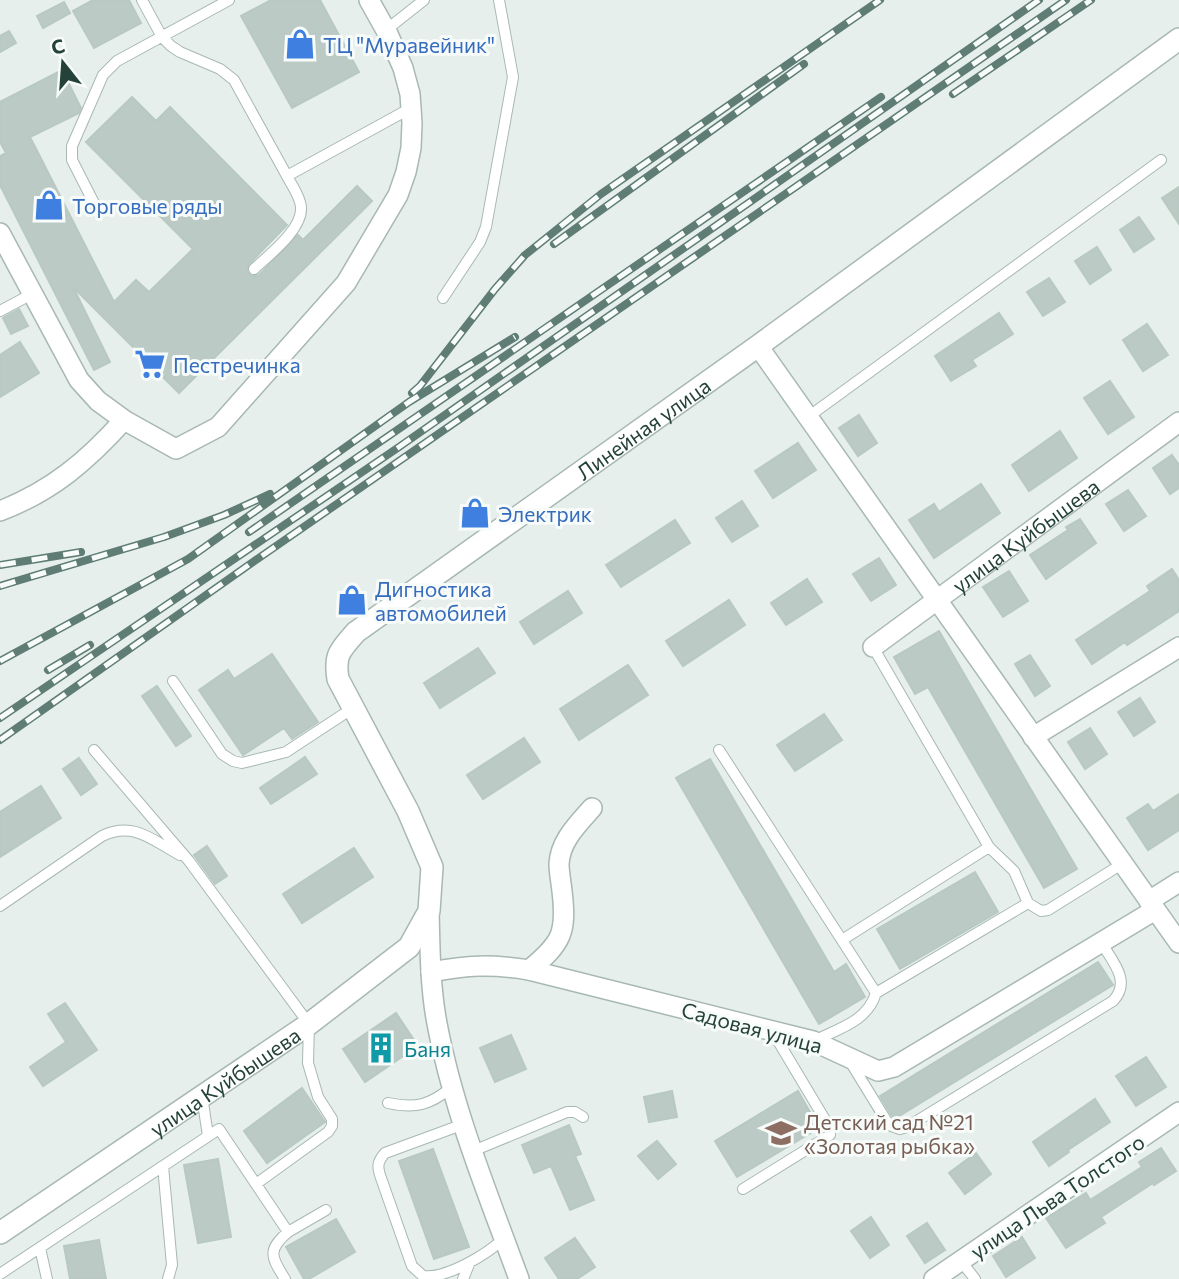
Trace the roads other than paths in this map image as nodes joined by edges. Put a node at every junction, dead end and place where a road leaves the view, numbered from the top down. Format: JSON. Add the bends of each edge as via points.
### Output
{"nodes":[{"id":1,"x":142,"y":0,"type":"edge"},
{"id":2,"x":229,"y":0,"type":"edge"},
{"id":3,"x":369,"y":0,"type":"edge"},
{"id":4,"x":424,"y":0,"type":"edge"},
{"id":5,"x":499,"y":0,"type":"edge"},
{"id":6,"x":386,"y":30,"type":"junction"},
{"id":7,"x":162,"y":37,"type":"junction"},
{"id":8,"x":1179,"y":39,"type":"edge"},
{"id":9,"x":411,"y":108,"type":"junction"},
{"id":10,"x":1161,"y":160,"type":"dead end"},
{"id":11,"x":287,"y":176,"type":"junction"},
{"id":12,"x":96,"y":207,"type":"dead end"},
{"id":13,"x":0,"y":233,"type":"edge"},
{"id":14,"x":254,"y":269,"type":"dead end"},
{"id":15,"x":32,"y":294,"type":"junction"},
{"id":16,"x":443,"y":298,"type":"dead end"},
{"id":17,"x":0,"y":311,"type":"edge"},
{"id":18,"x":758,"y":345,"type":"junction"},
{"id":19,"x":808,"y":417,"type":"junction"},
{"id":20,"x":124,"y":420,"type":"junction"},
{"id":21,"x":1179,"y":422,"type":"edge"},
{"id":22,"x":0,"y":511,"type":"edge"},
{"id":23,"x":937,"y":600,"type":"junction"},
{"id":24,"x":873,"y":647,"type":"joint"},
{"id":25,"x":1179,"y":647,"type":"edge"},
{"id":26,"x":173,"y":681,"type":"dead end"},
{"id":27,"x":353,"y":708,"type":"junction"},
{"id":28,"x":1033,"y":737,"type":"junction"},
{"id":29,"x":94,"y":750,"type":"dead end"},
{"id":30,"x":719,"y":750,"type":"dead end"},
{"id":31,"x":592,"y":808,"type":"dead end"},
{"id":32,"x":989,"y":847,"type":"junction"},
{"id":33,"x":189,"y":860,"type":"junction"},
{"id":34,"x":1122,"y":864,"type":"junction"},
{"id":35,"x":1179,"y":882,"type":"edge"},
{"id":36,"x":1028,"y":903,"type":"junction"},
{"id":37,"x":0,"y":906,"type":"edge"},
{"id":38,"x":1152,"y":906,"type":"junction"},
{"id":39,"x":429,"y":911,"type":"junction"},
{"id":40,"x":842,"y":940,"type":"junction"},
{"id":41,"x":1101,"y":942,"type":"junction"},
{"id":42,"x":1179,"y":943,"type":"edge"},
{"id":43,"x":529,"y":970,"type":"junction"},
{"id":44,"x":431,"y":972,"type":"junction"},
{"id":45,"x":876,"y":993,"type":"junction"},
{"id":46,"x":309,"y":1024,"type":"junction"},
{"id":47,"x":772,"y":1031,"type":"junction"},
{"id":48,"x":813,"y":1041,"type":"junction"},
{"id":49,"x":847,"y":1056,"type":"junction"},
{"id":50,"x":452,"y":1087,"type":"junction"},
{"id":51,"x":202,"y":1096,"type":"junction"},
{"id":52,"x":388,"y":1103,"type":"dead end"},
{"id":53,"x":1179,"y":1112,"type":"edge"},
{"id":54,"x":583,"y":1117,"type":"dead end"},
{"id":55,"x":464,"y":1125,"type":"junction"},
{"id":56,"x":208,"y":1136,"type":"junction"},
{"id":57,"x":473,"y":1151,"type":"junction"},
{"id":58,"x":163,"y":1166,"type":"junction"},
{"id":59,"x":256,"y":1184,"type":"junction"},
{"id":60,"x":743,"y":1189,"type":"dead end"},
{"id":61,"x":326,"y":1210,"type":"dead end"},
{"id":62,"x":288,"y":1232,"type":"junction"},
{"id":63,"x":0,"y":1233,"type":"edge"},
{"id":64,"x":504,"y":1238,"type":"junction"},
{"id":65,"x":40,"y":1248,"type":"junction"},
{"id":66,"x":961,"y":1261,"type":"junction"},
{"id":67,"x":470,"y":1262,"type":"junction"},
{"id":68,"x":0,"y":1275,"type":"edge"},
{"id":69,"x":47,"y":1279,"type":"edge"},
{"id":70,"x":168,"y":1279,"type":"edge"},
{"id":71,"x":285,"y":1279,"type":"edge"},
{"id":72,"x":463,"y":1279,"type":"edge"},
{"id":73,"x":519,"y":1279,"type":"edge"},
{"id":74,"x":934,"y":1279,"type":"edge"},
{"id":75,"x":975,"y":1279,"type":"edge"}],
"edges":[{"from":1,"to":7,"type":"lane"},
{"from":2,"to":7,"type":"lane"},
{"from":3,"to":6,"type":"street"},
{"from":4,"to":6,"type":"lane"},
{"from":5,"to":16,"type":"lane","via":[[513,77],[487,218],[480,242]]},
{"from":6,"to":9,"type":"street","via":[[403,68]]},
{"from":7,"to":11,"type":"lane","via":[[180,52],[206,61],[234,80]]},
{"from":7,"to":12,"type":"lane","via":[[109,67],[75,138],[72,160]]},
{"from":8,"to":18,"type":"street","name":"Линейная улица"},
{"from":9,"to":11,"type":"lane"},
{"from":9,"to":20,"type":"street","via":[[411,148],[398,195],[346,282],[218,427],[176,449]]},
{"from":10,"to":19,"type":"lane"},
{"from":11,"to":14,"type":"lane","via":[[299,198],[298,226]]},
{"from":13,"to":15,"type":"street"},
{"from":15,"to":17,"type":"lane"},
{"from":15,"to":20,"type":"street","via":[[79,380]]},
{"from":18,"to":19,"type":"street"},
{"from":18,"to":27,"type":"street","name":"Линейная улица","via":[[356,632],[339,651],[335,665]]},
{"from":19,"to":23,"type":"street"},
{"from":20,"to":22,"type":"street","via":[[94,453],[60,480]]},
{"from":21,"to":23,"type":"street","name":"улица Куйбышева"},
{"from":23,"to":24,"type":"street","name":"улица Куйбышева"},
{"from":23,"to":28,"type":"street"},
{"from":24,"to":32,"type":"lane"},
{"from":25,"to":28,"type":"street"},
{"from":26,"to":27,"type":"lane","via":[[222,754],[242,763],[286,752]]},
{"from":27,"to":39,"type":"street","name":"Линейная улица","via":[[432,867]]},
{"from":28,"to":34,"type":"street"},
{"from":29,"to":33,"type":"lane"},
{"from":30,"to":40,"type":"lane"},
{"from":31,"to":43,"type":"street","via":[[567,838],[559,862],[565,916],[562,931],[552,951]]},
{"from":32,"to":36,"type":"lane","via":[[1014,871]]},
{"from":32,"to":40,"type":"lane"},
{"from":33,"to":37,"type":"lane","via":[[138,831],[116,830]]},
{"from":33,"to":46,"type":"lane"},
{"from":34,"to":36,"type":"lane","via":[[1048,910]]},
{"from":34,"to":38,"type":"street"},
{"from":35,"to":38,"type":"street","name":"Садовая улица"},
{"from":36,"to":45,"type":"lane"},
{"from":38,"to":41,"type":"street","name":"Садовая улица"},
{"from":38,"to":42,"type":"street"},
{"from":39,"to":44,"type":"street"},
{"from":39,"to":46,"type":"street","name":"улица Куйбышева","via":[[409,947]]},
{"from":40,"to":45,"type":"lane"},
{"from":41,"to":49,"type":"street","name":"Садовая улица","via":[[894,1067],[878,1071]]},
{"from":41,"to":49,"type":"lane","via":[[1121,975],[1119,994],[1112,1001],[906,1127],[888,1125]]},
{"from":43,"to":44,"type":"street","name":"Садовая улица","via":[[471,965]]},
{"from":43,"to":47,"type":"street","name":"Садовая улица"},
{"from":44,"to":50,"type":"street"},
{"from":45,"to":48,"type":"lane","via":[[864,1015]]},
{"from":46,"to":51,"type":"street","name":"улица Куйбышева"},
{"from":46,"to":59,"type":"lane","via":[[312,1081],[332,1126]]},
{"from":47,"to":48,"type":"street","name":"Садовая улица"},
{"from":47,"to":60,"type":"lane","via":[[830,1135]]},
{"from":48,"to":49,"type":"street","name":"Садовая улица"},
{"from":50,"to":52,"type":"lane","via":[[422,1105]]},
{"from":50,"to":55,"type":"street"},
{"from":51,"to":56,"type":"lane"},
{"from":51,"to":63,"type":"street","name":"улица Куйбышева"},
{"from":53,"to":66,"type":"street","name":"улица Льва Толстого"},
{"from":54,"to":57,"type":"lane","via":[[567,1112]]},
{"from":55,"to":57,"type":"street"},
{"from":55,"to":67,"type":"lane","via":[[385,1153],[377,1167],[417,1273],[430,1278]]},
{"from":56,"to":58,"type":"lane"},
{"from":56,"to":59,"type":"lane","via":[[219,1129]]},
{"from":57,"to":64,"type":"street"},
{"from":58,"to":65,"type":"lane"},
{"from":58,"to":70,"type":"lane","via":[[172,1265]]},
{"from":59,"to":62,"type":"lane"},
{"from":61,"to":62,"type":"lane"},
{"from":62,"to":71,"type":"lane","via":[[273,1251],[273,1261]]},
{"from":64,"to":67,"type":"lane"},
{"from":64,"to":73,"type":"street"},
{"from":65,"to":68,"type":"lane"},
{"from":65,"to":69,"type":"lane"},
{"from":66,"to":74,"type":"street","name":"улица Льва Толстого"},
{"from":66,"to":75,"type":"lane"},
{"from":67,"to":72,"type":"lane"}]}
